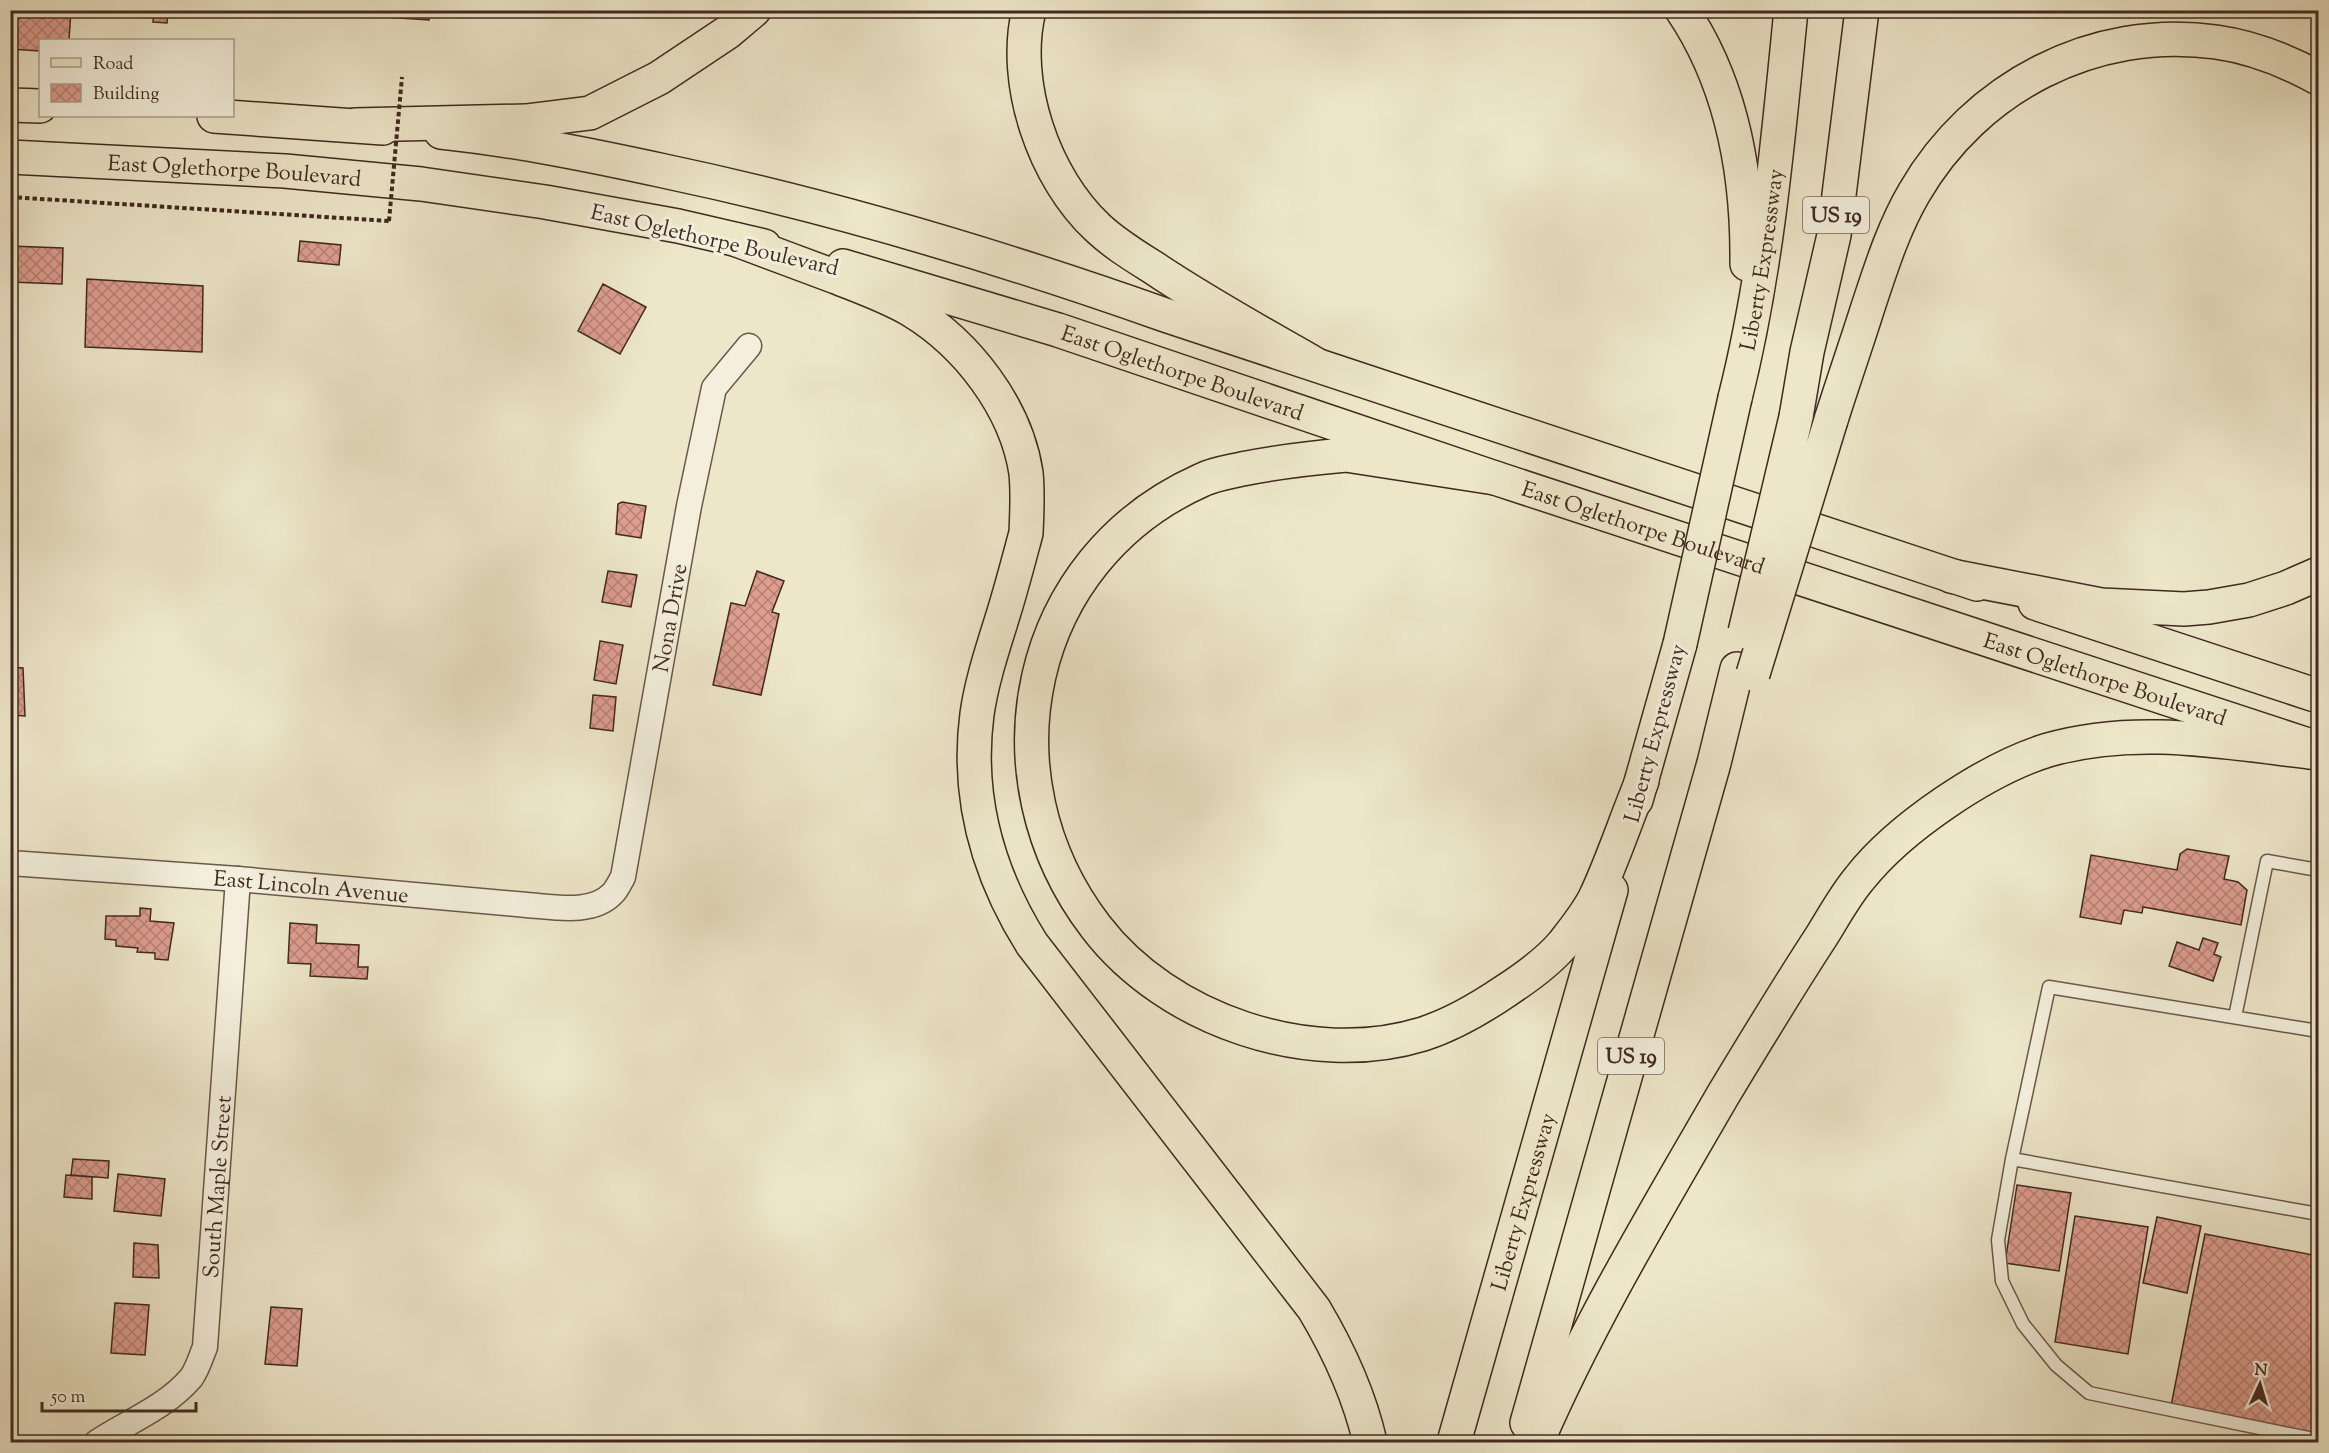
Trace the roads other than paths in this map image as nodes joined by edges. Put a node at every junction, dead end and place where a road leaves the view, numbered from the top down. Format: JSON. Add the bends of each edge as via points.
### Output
{"nodes":[{"id":1,"x":754,"y":10,"type":"edge"},
{"id":2,"x":1029,"y":10,"type":"edge"},
{"id":3,"x":1682,"y":10,"type":"edge"},
{"id":4,"x":1791,"y":10,"type":"edge"},
{"id":5,"x":1862,"y":10,"type":"edge"},
{"id":6,"x":2319,"y":78,"type":"edge"},
{"id":7,"x":10,"y":105,"type":"edge"},
{"id":8,"x":39,"y":106,"type":"edge"},
{"id":9,"x":230,"y":117,"type":"edge"},
{"id":10,"x":355,"y":125,"type":"junction"},
{"id":11,"x":10,"y":157,"type":"edge"},
{"id":12,"x":737,"y":240,"type":"junction"},
{"id":13,"x":749,"y":346,"type":"dead end"},
{"id":14,"x":1746,"y":352,"type":"junction"},
{"id":15,"x":1315,"y":364,"type":"junction"},
{"id":16,"x":1495,"y":478,"type":"junction"},
{"id":17,"x":2319,"y":574,"type":"edge"},
{"id":18,"x":1951,"y":576,"type":"junction"},
{"id":19,"x":1745,"y":672,"type":"junction"},
{"id":20,"x":2319,"y":696,"type":"edge"},
{"id":21,"x":2319,"y":748,"type":"edge"},
{"id":22,"x":2319,"y":753,"type":"edge"},
{"id":23,"x":1642,"y":781,"type":"junction"},
{"id":24,"x":10,"y":863,"type":"edge"},
{"id":25,"x":2319,"y":870,"type":"edge"},
{"id":26,"x":238,"y":879,"type":"junction"},
{"id":27,"x":609,"y":896,"type":"joint"},
{"id":28,"x":2235,"y":1017,"type":"junction"},
{"id":29,"x":2319,"y":1031,"type":"edge"},
{"id":30,"x":2012,"y":1159,"type":"junction"},
{"id":31,"x":2319,"y":1214,"type":"edge"},
{"id":32,"x":2319,"y":1440,"type":"edge"},
{"id":33,"x":97,"y":1443,"type":"edge"},
{"id":34,"x":1370,"y":1443,"type":"edge"},
{"id":35,"x":1454,"y":1443,"type":"edge"},
{"id":36,"x":1522,"y":1443,"type":"edge"},
{"id":37,"x":1537,"y":1443,"type":"edge"}],
"edges":[{"from":1,"to":10,"type":"main road","via":[[659,78],[590,113],[526,121]]},
{"from":2,"to":15,"type":"main road","via":[[1025,45],[1031,111],[1041,142],[1073,200],[1098,228],[1125,249],[1199,298]]},
{"from":3,"to":14,"type":"main road","via":[[1712,65],[1729,111],[1740,159],[1747,247]]},
{"from":4,"to":14,"type":"main road","name":"Liberty Expressway","number":"US 19","via":[[1772,201]]},
{"from":5,"to":19,"type":"main road","number":"US 19","bridge":true,"via":[[1834,235],[1807,352]]},
{"from":6,"to":19,"type":"main road","bridge":true,"via":[[2258,51],[2217,42],[2142,40],[2075,56],[2037,73],[2001,94],[1973,118],[1931,166],[1900,219]]},
{"from":7,"to":8,"type":"main road"},
{"from":9,"to":10,"type":"main road"},
{"from":10,"to":15,"type":"main road","via":[[444,132],[577,152],[809,203],[1051,275]]},
{"from":11,"to":12,"type":"main road","name":"East Oglethorpe Boulevard","via":[[285,171],[421,184],[545,202]]},
{"from":12,"to":16,"type":"main road","name":"East Oglethorpe Boulevard","via":[[842,266],[1058,330]]},
{"from":12,"to":34,"type":"main road","via":[[911,310],[965,355],[1001,406],[1023,464],[1028,507],[1026,533],[982,686],[976,723],[977,804],[991,863],[1032,944],[1314,1309],[1344,1365]]},
{"from":13,"to":27,"type":"street","name":"Nona Drive","via":[[714,388],[623,877]]},
{"from":14,"to":23,"type":"main road","name":"Liberty Expressway","number":"US 19","bridge":true,"via":[[1680,644]]},
{"from":15,"to":18,"type":"main road"},
{"from":16,"to":21,"type":"main road","name":"East Oglethorpe Boulevard"},
{"from":16,"to":23,"type":"main road","via":[[1346,455],[1267,464],[1213,475],[1170,495],[1111,542],[1067,599],[1048,640],[1032,709],[1034,786],[1042,824],[1071,891],[1125,960],[1194,1009],[1270,1036],[1340,1045],[1381,1042],[1422,1034],[1480,1008],[1523,980],[1561,946],[1594,900]]},
{"from":17,"to":18,"type":"main road","via":[[2249,600],[2184,609],[2101,605]]},
{"from":18,"to":20,"type":"main road"},
{"from":19,"to":36,"type":"main road","number":"US 19","via":[[1714,762]]},
{"from":22,"to":37,"type":"main road","via":[[2164,735],[2083,742],[2046,751],[2002,769],[1966,789],[1895,842],[1859,879],[1773,1010],[1615,1285]]},
{"from":23,"to":35,"type":"main road","name":"Liberty Expressway","number":"US 19"},
{"from":24,"to":26,"type":"street","name":"East Lincoln Avenue"},
{"from":25,"to":28,"type":"lane","via":[[2267,861]]},
{"from":26,"to":27,"type":"street","name":"East Lincoln Avenue","via":[[570,907],[597,905]]},
{"from":26,"to":33,"type":"street","name":"South Maple Street","via":[[205,1347],[192,1376],[160,1406]]},
{"from":28,"to":29,"type":"lane"},
{"from":28,"to":30,"type":"lane","via":[[2049,987]]},
{"from":30,"to":31,"type":"lane"},
{"from":30,"to":32,"type":"lane","via":[[1998,1240],[2002,1281],[2023,1324],[2056,1365],[2089,1394]]}]}
